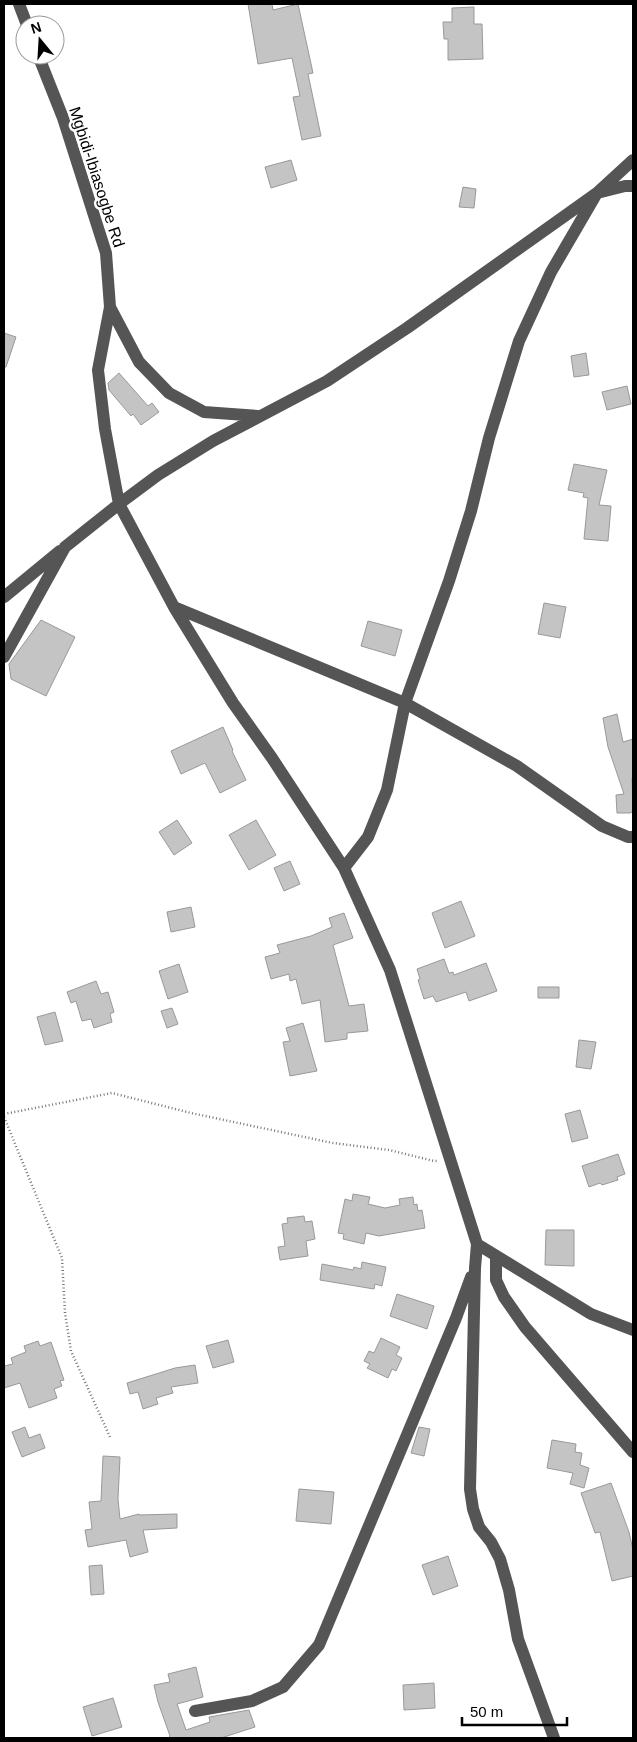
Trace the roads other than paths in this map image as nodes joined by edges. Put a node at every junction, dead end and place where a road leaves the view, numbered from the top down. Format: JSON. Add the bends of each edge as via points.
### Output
{"nodes":[{"id":1,"x":42,"y":65,"type":"edge"},
{"id":2,"x":633,"y":160,"type":"edge"},
{"id":3,"x":633,"y":186,"type":"edge"},
{"id":4,"x":598,"y":193,"type":"junction"},
{"id":5,"x":110,"y":307,"type":"junction"},
{"id":6,"x":258,"y":416,"type":"junction"},
{"id":7,"x":119,"y":504,"type":"junction"},
{"id":8,"x":65,"y":547,"type":"junction"},
{"id":9,"x":4,"y":597,"type":"edge"},
{"id":10,"x":174,"y":607,"type":"junction"},
{"id":11,"x":4,"y":657,"type":"edge"},
{"id":12,"x":405,"y":703,"type":"junction"},
{"id":13,"x":633,"y":837,"type":"edge"},
{"id":14,"x":344,"y":868,"type":"junction"},
{"id":15,"x":477,"y":1244,"type":"junction"},
{"id":16,"x":496,"y":1256,"type":"junction"},
{"id":17,"x":475,"y":1268,"type":"junction"},
{"id":18,"x":633,"y":1330,"type":"edge"},
{"id":19,"x":633,"y":1452,"type":"edge"},
{"id":20,"x":195,"y":1711,"type":"dead end"},
{"id":21,"x":554,"y":1738,"type":"edge"}],
"edges":[{"from":1,"to":5,"type":"street","name":"Mgbidi-Ibiasogbe Rd","via":[[63,118],[106,253]]},
{"from":2,"to":4,"type":"street"},
{"from":3,"to":4,"type":"street"},
{"from":4,"to":6,"type":"street","via":[[335,376]]},
{"from":4,"to":12,"type":"street","via":[[551,272],[518,340],[471,512]]},
{"from":5,"to":6,"type":"street","via":[[139,362],[169,393],[204,412]]},
{"from":5,"to":7,"type":"street","name":"Mgbidi-Ibiasogbe Rd","via":[[98,370]]},
{"from":6,"to":7,"type":"street","via":[[158,475]]},
{"from":7,"to":8,"type":"street"},
{"from":7,"to":10,"type":"street","name":"Mgbidi-Ibiasogbe Rd"},
{"from":8,"to":9,"type":"street"},
{"from":8,"to":11,"type":"street"},
{"from":10,"to":12,"type":"street"},
{"from":10,"to":14,"type":"street","name":"Mgbidi-Ibiasogbe Rd","via":[[233,703]]},
{"from":12,"to":13,"type":"street","via":[[517,766],[602,826]]},
{"from":12,"to":14,"type":"street","via":[[387,790],[368,837]]},
{"from":14,"to":15,"type":"street","name":"Mgbidi-Ibiasogbe Rd","via":[[390,970]]},
{"from":15,"to":16,"type":"street"},
{"from":15,"to":17,"type":"street"},
{"from":16,"to":18,"type":"street","via":[[591,1314]]},
{"from":16,"to":19,"type":"street","via":[[496,1280],[519,1320]]},
{"from":17,"to":20,"type":"street","via":[[318,1646],[283,1687],[252,1702]]},
{"from":17,"to":21,"type":"street","via":[[470,1489],[473,1509],[479,1527],[500,1559],[510,1590],[518,1639]]}]}
